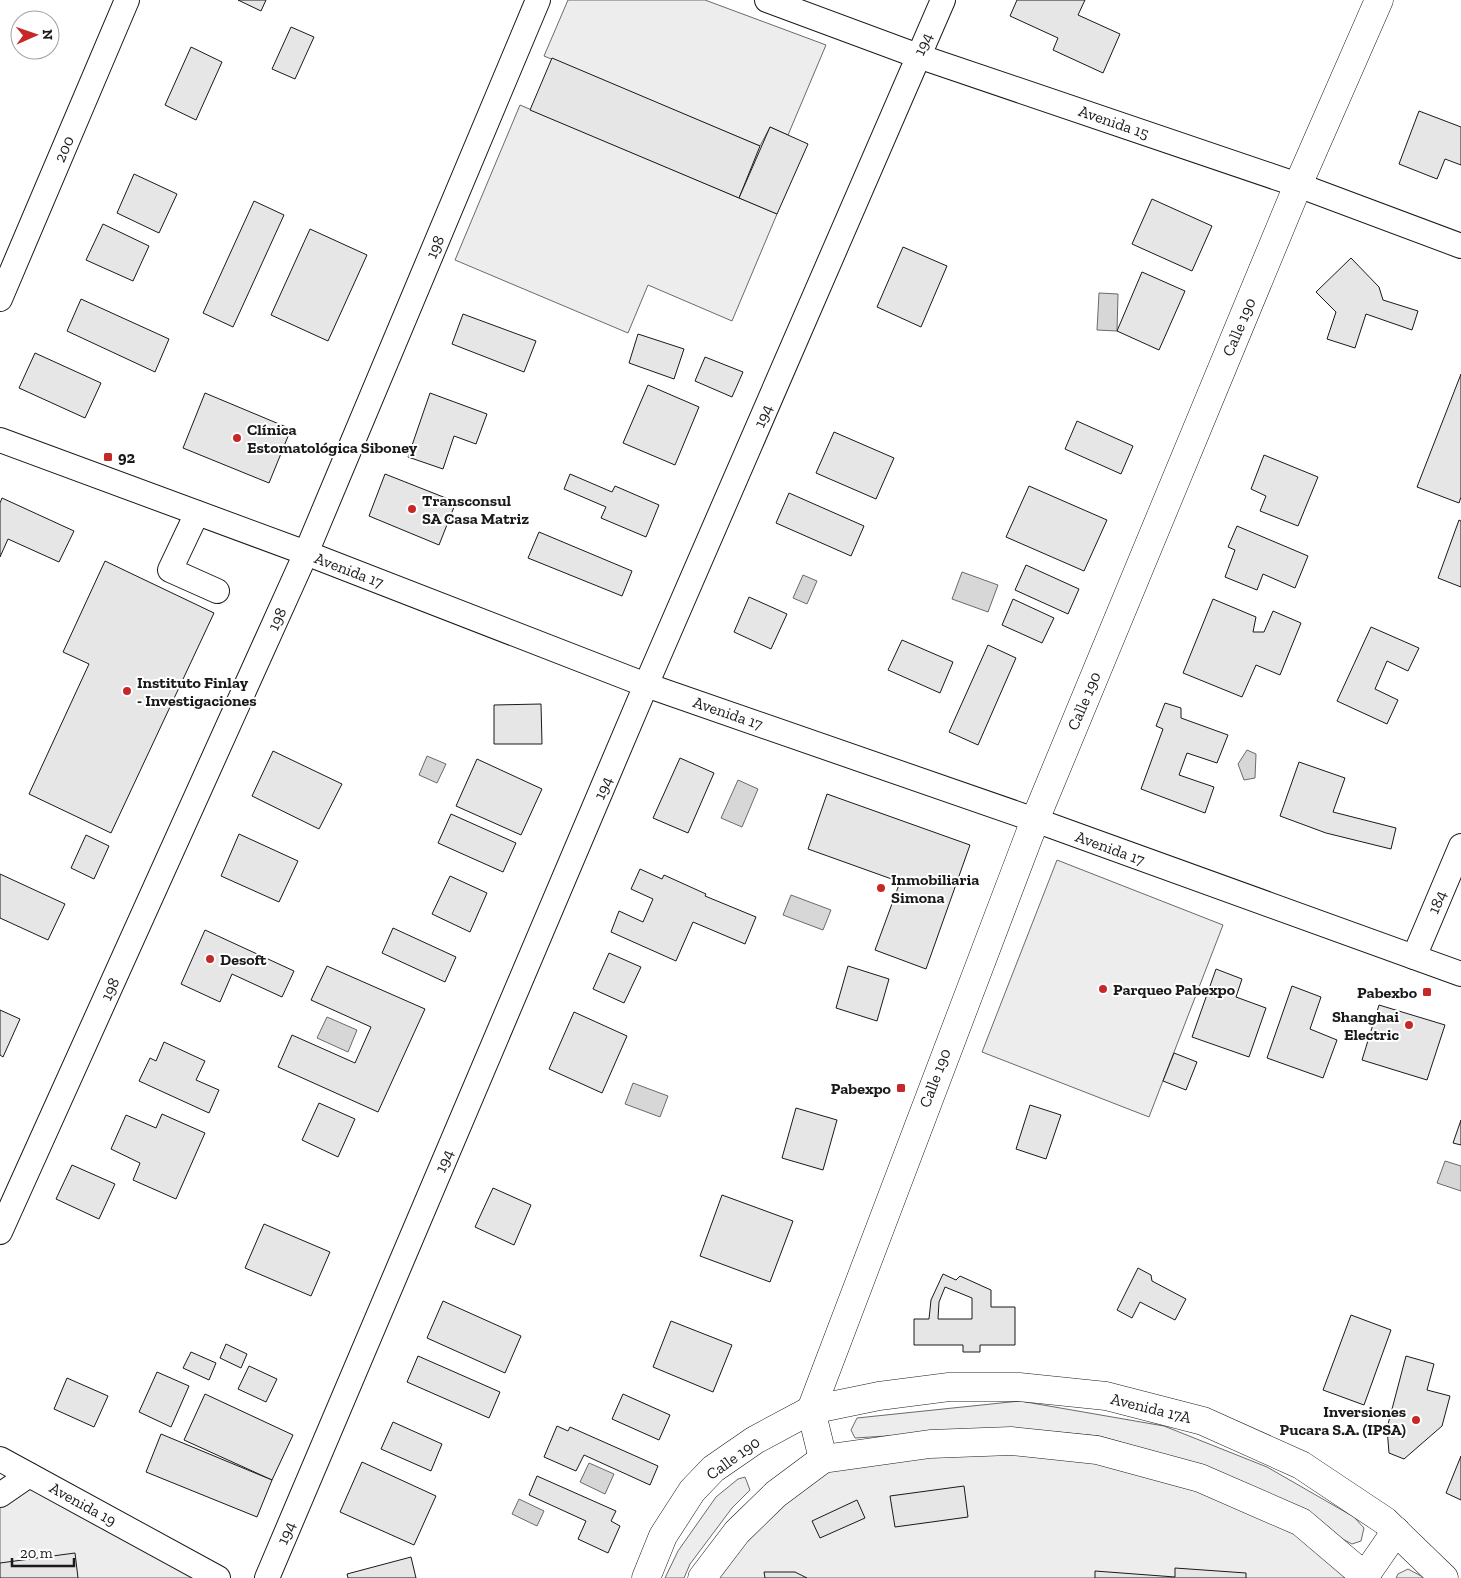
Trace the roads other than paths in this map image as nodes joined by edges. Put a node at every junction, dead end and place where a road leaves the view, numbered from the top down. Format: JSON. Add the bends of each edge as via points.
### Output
{"nodes":[{"id":1,"x":127,"y":0,"type":"edge"},
{"id":2,"x":538,"y":0,"type":"edge"},
{"id":3,"x":766,"y":0,"type":"edge"},
{"id":4,"x":943,"y":0,"type":"edge"},
{"id":5,"x":1378,"y":0,"type":"edge"},
{"id":6,"x":918,"y":56,"type":"junction"},
{"id":7,"x":1298,"y":185,"type":"junction"},
{"id":8,"x":1461,"y":246,"type":"edge"},
{"id":9,"x":0,"y":299,"type":"edge"},
{"id":10,"x":0,"y":440,"type":"edge"},
{"id":11,"x":197,"y":513,"type":"junction"},
{"id":12,"x":306,"y":553,"type":"junction"},
{"id":13,"x":217,"y":591,"type":"dead end"},
{"id":14,"x":646,"y":685,"type":"junction"},
{"id":15,"x":1034,"y":820,"type":"junction"},
{"id":16,"x":1461,"y":846,"type":"edge"},
{"id":17,"x":1414,"y":957,"type":"junction"},
{"id":18,"x":1461,"y":974,"type":"edge"},
{"id":19,"x":0,"y":1232,"type":"edge"},
{"id":20,"x":811,"y":1410,"type":"junction"},
{"id":21,"x":0,"y":1459,"type":"edge"},
{"id":22,"x":823,"y":1459,"type":"junction"},
{"id":23,"x":29,"y":1475,"type":"junction"},
{"id":24,"x":0,"y":1495,"type":"edge"},
{"id":25,"x":1396,"y":1531,"type":"junction"},
{"id":26,"x":1366,"y":1577,"type":"edge"},
{"id":27,"x":218,"y":1578,"type":"edge"},
{"id":28,"x":267,"y":1578,"type":"edge"},
{"id":29,"x":646,"y":1578,"type":"edge"},
{"id":30,"x":702,"y":1578,"type":"edge"},
{"id":31,"x":1444,"y":1578,"type":"edge"}],
"edges":[{"from":1,"to":9,"type":"street","name":"200"},
{"from":2,"to":12,"type":"street","name":"198"},
{"from":3,"to":6,"type":"street","name":"Avenida 15"},
{"from":4,"to":6,"type":"street","name":"194"},
{"from":5,"to":7,"type":"main road","name":"Calle 190"},
{"from":6,"to":7,"type":"street","name":"Avenida 15"},
{"from":6,"to":14,"type":"street","name":"194"},
{"from":7,"to":8,"type":"street","name":"Avenida 15"},
{"from":7,"to":15,"type":"main road","name":"Calle 190"},
{"from":10,"to":11,"type":"street","name":"Avenida 17"},
{"from":11,"to":12,"type":"street","name":"Avenida 17"},
{"from":11,"to":13,"type":"street","via":[[170,570]]},
{"from":12,"to":14,"type":"street","name":"Avenida 17"},
{"from":12,"to":19,"type":"street","name":"198"},
{"from":14,"to":15,"type":"street","name":"Avenida 17"},
{"from":14,"to":28,"type":"street","name":"194"},
{"from":15,"to":17,"type":"street","name":"Avenida 17"},
{"from":15,"to":20,"type":"main road","name":"Calle 190"},
{"from":16,"to":17,"type":"street","name":"184"},
{"from":17,"to":18,"type":"street","name":"Avenida 17"},
{"from":20,"to":22,"type":"main road"},
{"from":20,"to":25,"type":"main road","name":"Avenida 17A","via":[[879,1396],[949,1387],[1019,1387],[1106,1396],[1203,1421],[1301,1465]]},
{"from":20,"to":29,"type":"main road","name":"Calle 190","via":[[755,1440],[713,1469],[692,1491],[663,1536]]},
{"from":21,"to":23,"type":"street","name":"Avenida 19"},
{"from":22,"to":26,"type":"main road","via":[[930,1444],[1011,1441],[1097,1450],[1200,1478],[1300,1522]]},
{"from":22,"to":30,"type":"main road","via":[[776,1494],[737,1532]]},
{"from":23,"to":24,"type":"street"},
{"from":23,"to":27,"type":"street","name":"Avenida 19"},
{"from":25,"to":26,"type":"main road"},
{"from":25,"to":31,"type":"main road","name":"Avenida 17A"}]}
